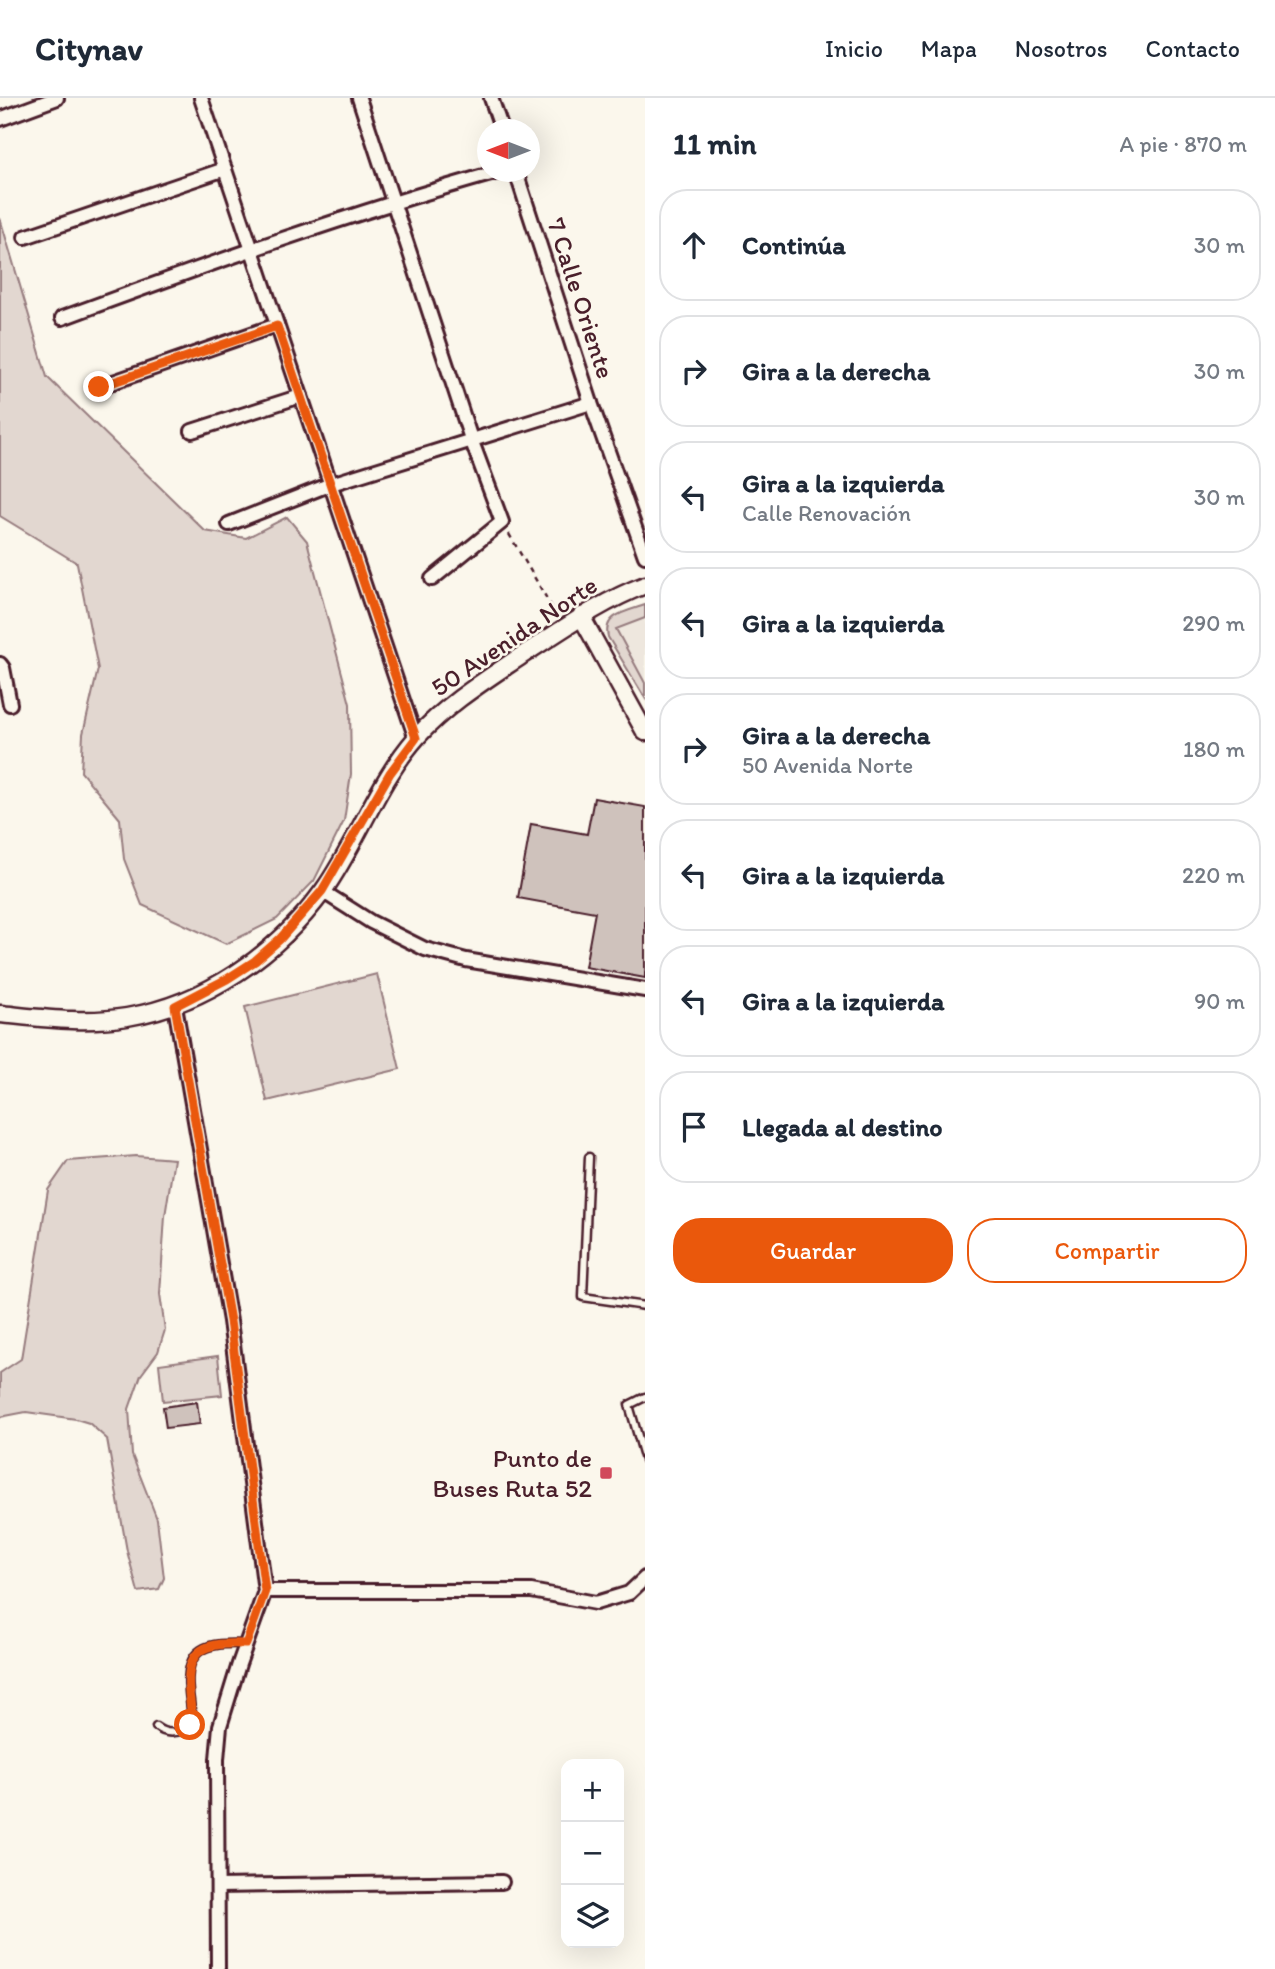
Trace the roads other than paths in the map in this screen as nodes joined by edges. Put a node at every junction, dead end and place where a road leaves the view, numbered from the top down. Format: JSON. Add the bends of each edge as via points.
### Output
{"nodes":[{"id":1,"x":57,"y":98,"type":"edge"},
{"id":2,"x":201,"y":98,"type":"edge"},
{"id":3,"x":359,"y":98,"type":"edge"},
{"id":4,"x":491,"y":98,"type":"edge"},
{"id":5,"x":41,"y":101,"type":"edge"},
{"id":6,"x":0,"y":119,"type":"edge"},
{"id":7,"x":498,"y":119,"type":"edge"},
{"id":8,"x":225,"y":169,"type":"junction"},
{"id":9,"x":477,"y":178,"type":"edge"},
{"id":10,"x":519,"y":182,"type":"edge"},
{"id":11,"x":393,"y":201,"type":"junction"},
{"id":12,"x":25,"y":237,"type":"dead end"},
{"id":13,"x":252,"y":249,"type":"junction"},
{"id":14,"x":62,"y":318,"type":"dead end"},
{"id":15,"x":277,"y":326,"type":"junction"},
{"id":16,"x":99,"y":387,"type":"dead end"},
{"id":17,"x":301,"y":396,"type":"junction"},
{"id":18,"x":591,"y":403,"type":"junction"},
{"id":19,"x":192,"y":431,"type":"dead end"},
{"id":20,"x":471,"y":439,"type":"junction"},
{"id":21,"x":331,"y":484,"type":"junction"},
{"id":22,"x":229,"y":524,"type":"dead end"},
{"id":23,"x":645,"y":556,"type":"edge"},
{"id":24,"x":432,"y":579,"type":"dead end"},
{"id":25,"x":645,"y":585,"type":"edge"},
{"id":26,"x":581,"y":616,"type":"junction"},
{"id":27,"x":0,"y":663,"type":"edge"},
{"id":28,"x":10,"y":704,"type":"dead end"},
{"id":29,"x":645,"y":732,"type":"edge"},
{"id":30,"x":416,"y":738,"type":"junction"},
{"id":31,"x":322,"y":891,"type":"junction"},
{"id":32,"x":645,"y":990,"type":"edge"},
{"id":33,"x":175,"y":1006,"type":"junction"},
{"id":34,"x":0,"y":1014,"type":"edge"},
{"id":35,"x":589,"y":1157,"type":"dead end"},
{"id":36,"x":645,"y":1306,"type":"edge"},
{"id":37,"x":645,"y":1397,"type":"edge"},
{"id":38,"x":645,"y":1460,"type":"edge"},
{"id":39,"x":645,"y":1578,"type":"edge"},
{"id":40,"x":265,"y":1591,"type":"junction"},
{"id":41,"x":246,"y":1644,"type":"junction"},
{"id":42,"x":156,"y":1727,"type":"dead end"},
{"id":43,"x":502,"y":1882,"type":"dead end"},
{"id":44,"x":218,"y":1886,"type":"junction"},
{"id":45,"x":218,"y":1969,"type":"edge"}],
"edges":[{"from":1,"to":5,"type":"street"},
{"from":2,"to":8,"type":"street"},
{"from":3,"to":11,"type":"street"},
{"from":4,"to":7,"type":"street"},
{"from":5,"to":6,"type":"street"},
{"from":8,"to":12,"type":"street"},
{"from":8,"to":13,"type":"street"},
{"from":9,"to":11,"type":"street"},
{"from":10,"to":18,"type":"street","name":"7 Calle Oriente"},
{"from":11,"to":13,"type":"street"},
{"from":11,"to":20,"type":"street"},
{"from":13,"to":14,"type":"street"},
{"from":13,"to":15,"type":"street"},
{"from":15,"to":16,"type":"street"},
{"from":15,"to":17,"type":"street"},
{"from":17,"to":19,"type":"street"},
{"from":17,"to":21,"type":"street"},
{"from":18,"to":20,"type":"street"},
{"from":18,"to":23,"type":"street","name":"7 Calle Oriente"},
{"from":20,"to":21,"type":"street"},
{"from":20,"to":24,"type":"street","via":[[502,522]]},
{"from":21,"to":22,"type":"street"},
{"from":21,"to":30,"type":"street"},
{"from":25,"to":26,"type":"street","name":"50 Avenida Norte"},
{"from":26,"to":29,"type":"street"},
{"from":26,"to":30,"type":"street","name":"50 Avenida Norte","via":[[449,705]]},
{"from":27,"to":28,"type":"street"},
{"from":30,"to":31,"type":"street","name":"50 Avenida Norte","via":[[390,773]]},
{"from":31,"to":32,"type":"street","via":[[425,949]]},
{"from":31,"to":33,"type":"street","name":"50 Avenida Norte","via":[[255,961]]},
{"from":33,"to":34,"type":"street","name":"50 Avenida Norte","via":[[77,1021]]},
{"from":33,"to":40,"type":"street","via":[[230,1321]]},
{"from":35,"to":36,"type":"lane","via":[[583,1297]]},
{"from":37,"to":38,"type":"lane","via":[[629,1405]]},
{"from":39,"to":40,"type":"street","via":[[629,1593],[596,1603],[530,1591]]},
{"from":40,"to":41,"type":"street"},
{"from":41,"to":42,"type":"lane","via":[[217,1644],[198,1651],[188,1679],[190,1725],[165,1733]]},
{"from":41,"to":44,"type":"street","via":[[220,1726]]},
{"from":43,"to":44,"type":"street"},
{"from":44,"to":45,"type":"street"}]}
